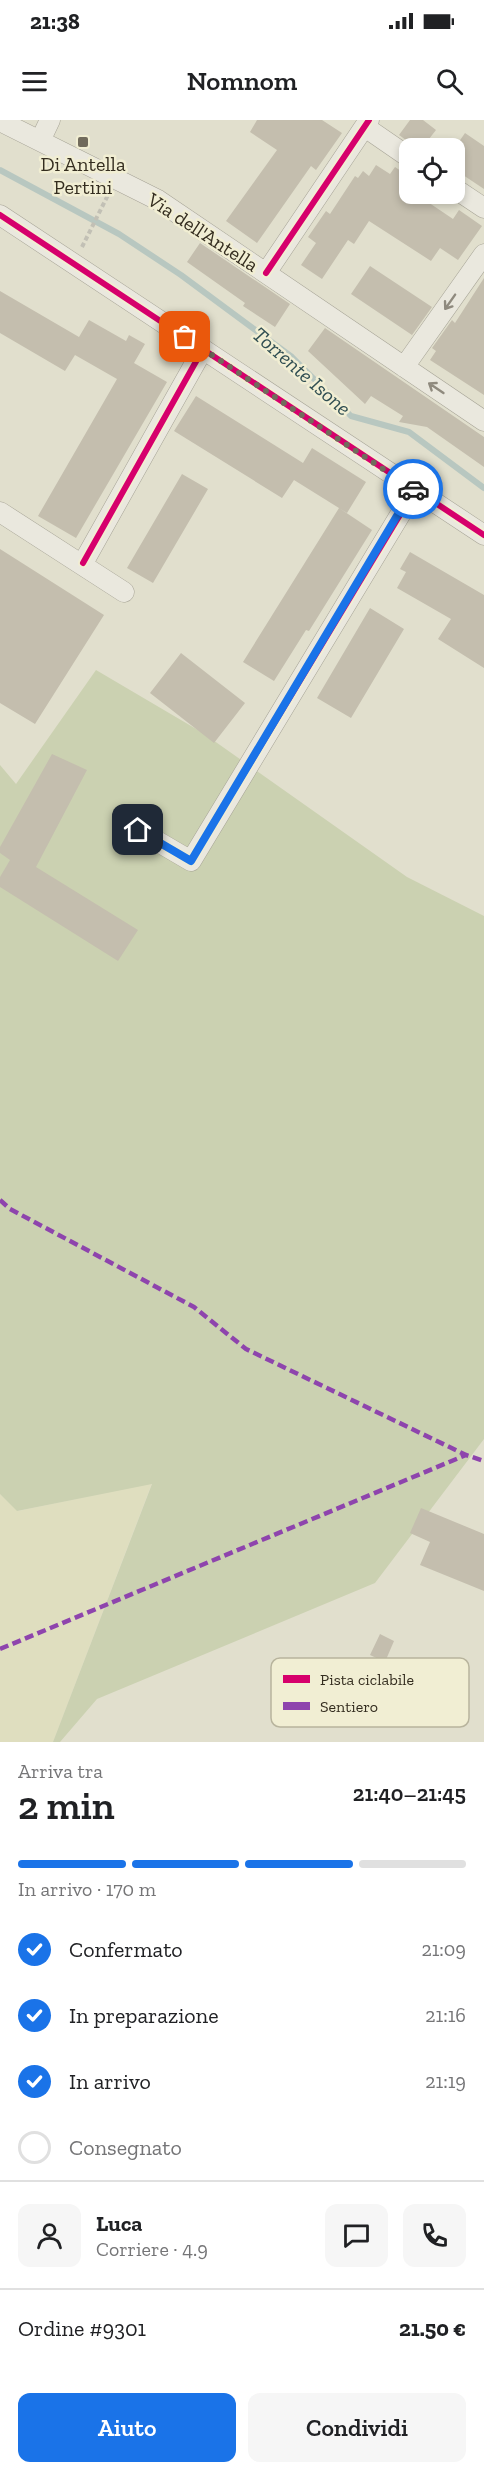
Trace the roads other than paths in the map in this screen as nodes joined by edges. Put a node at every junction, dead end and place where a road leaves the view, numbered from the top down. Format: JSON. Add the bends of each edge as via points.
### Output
{"nodes":[{"id":1,"x":50,"y":120,"type":"edge"},
{"id":2,"x":0,"y":121,"type":"edge"},
{"id":3,"x":367,"y":124,"type":"edge"},
{"id":4,"x":40,"y":141,"type":"junction"},
{"id":5,"x":399,"y":149,"type":"edge"},
{"id":6,"x":465,"y":195,"type":"edge"},
{"id":7,"x":484,"y":208,"type":"edge"},
{"id":8,"x":0,"y":216,"type":"edge"},
{"id":9,"x":484,"y":254,"type":"edge"},
{"id":10,"x":266,"y":273,"type":"junction"},
{"id":11,"x":203,"y":349,"type":"junction"},
{"id":12,"x":404,"y":367,"type":"junction"},
{"id":13,"x":484,"y":421,"type":"edge"},
{"id":14,"x":415,"y":490,"type":"junction"},
{"id":15,"x":0,"y":512,"type":"edge"},
{"id":16,"x":484,"y":535,"type":"edge"},
{"id":17,"x":83,"y":563,"type":"junction"},
{"id":18,"x":124,"y":592,"type":"dead end"},
{"id":19,"x":138,"y":830,"type":"dead end"}],
"edges":[{"from":1,"to":4,"type":"street"},
{"from":2,"to":4,"type":"street","name":"Via dell'Antella"},
{"from":3,"to":5,"type":"street"},
{"from":3,"to":10,"type":"street"},
{"from":4,"to":10,"type":"street","name":"Via dell'Antella","via":[[159,200]]},
{"from":6,"to":7,"type":"street"},
{"from":8,"to":11,"type":"street"},
{"from":9,"to":12,"type":"street","one_way":true},
{"from":10,"to":12,"type":"street","name":"Via dell'Antella"},
{"from":11,"to":14,"type":"street"},
{"from":11,"to":17,"type":"street"},
{"from":13,"to":12,"type":"street","name":"Via dell'Antella","one_way":true},
{"from":14,"to":16,"type":"street"},
{"from":14,"to":19,"type":"street","via":[[191,861]]},
{"from":15,"to":17,"type":"street"},
{"from":17,"to":18,"type":"street"}]}
